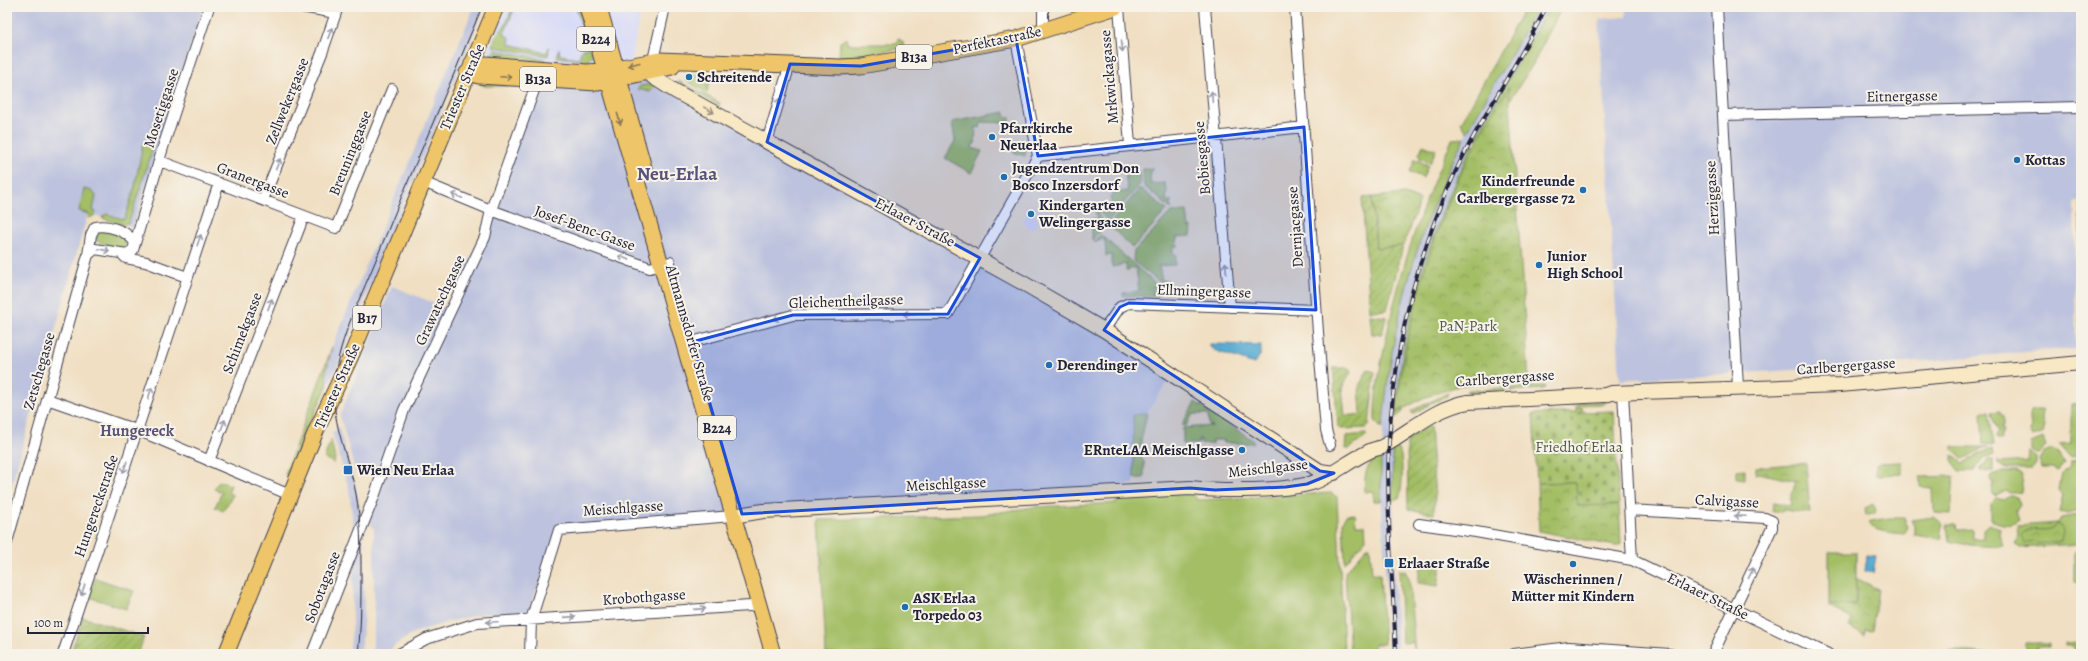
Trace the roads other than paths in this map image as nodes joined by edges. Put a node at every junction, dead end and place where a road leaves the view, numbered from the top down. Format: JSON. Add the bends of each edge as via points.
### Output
{"nodes":[{"id":1,"x":209,"y":7,"type":"edge"},
{"id":2,"x":301,"y":7,"type":"edge"},
{"id":3,"x":496,"y":7,"type":"edge"},
{"id":4,"x":587,"y":7,"type":"edge"},
{"id":5,"x":599,"y":7,"type":"edge"},
{"id":6,"x":665,"y":7,"type":"edge"},
{"id":7,"x":1042,"y":7,"type":"edge"},
{"id":8,"x":1117,"y":7,"type":"edge"},
{"id":9,"x":1205,"y":7,"type":"edge"},
{"id":10,"x":1295,"y":7,"type":"edge"},
{"id":11,"x":1717,"y":7,"type":"edge"},
{"id":12,"x":337,"y":10,"type":"edge"},
{"id":13,"x":1043,"y":31,"type":"junction"},
{"id":14,"x":1016,"y":39,"type":"junction"},
{"id":15,"x":790,"y":64,"type":"junction"},
{"id":16,"x":651,"y":66,"type":"junction"},
{"id":17,"x":470,"y":68,"type":"junction"},
{"id":18,"x":612,"y":75,"type":"junction"},
{"id":19,"x":538,"y":79,"type":"junction"},
{"id":20,"x":392,"y":90,"type":"dead end"},
{"id":21,"x":2081,"y":107,"type":"edge"},
{"id":22,"x":1723,"y":116,"type":"junction"},
{"id":23,"x":1304,"y":127,"type":"junction"},
{"id":24,"x":1215,"y":136,"type":"junction"},
{"id":25,"x":767,"y":142,"type":"junction"},
{"id":26,"x":1130,"y":145,"type":"junction"},
{"id":27,"x":1038,"y":156,"type":"junction"},
{"id":28,"x":160,"y":161,"type":"junction"},
{"id":29,"x":219,"y":182,"type":"junction"},
{"id":30,"x":423,"y":182,"type":"junction"},
{"id":31,"x":263,"y":200,"type":"junction"},
{"id":32,"x":491,"y":210,"type":"junction"},
{"id":33,"x":304,"y":216,"type":"junction"},
{"id":34,"x":142,"y":218,"type":"junction"},
{"id":35,"x":336,"y":228,"type":"joint"},
{"id":36,"x":126,"y":232,"type":"junction"},
{"id":37,"x":134,"y":246,"type":"junction"},
{"id":38,"x":122,"y":254,"type":"junction"},
{"id":39,"x":88,"y":255,"type":"junction"},
{"id":40,"x":980,"y":258,"type":"junction"},
{"id":41,"x":146,"y":262,"type":"junction"},
{"id":42,"x":666,"y":264,"type":"junction"},
{"id":43,"x":187,"y":277,"type":"junction"},
{"id":44,"x":1230,"y":307,"type":"junction"},
{"id":45,"x":1316,"y":310,"type":"junction"},
{"id":46,"x":1104,"y":330,"type":"junction"},
{"id":47,"x":688,"y":343,"type":"junction"},
{"id":48,"x":2081,"y":363,"type":"edge"},
{"id":49,"x":1738,"y":388,"type":"junction"},
{"id":50,"x":1618,"y":392,"type":"junction"},
{"id":51,"x":47,"y":399,"type":"junction"},
{"id":52,"x":138,"y":430,"type":"junction"},
{"id":53,"x":1330,"y":445,"type":"dead end"},
{"id":54,"x":209,"y":461,"type":"junction"},
{"id":55,"x":1334,"y":473,"type":"junction"},
{"id":56,"x":290,"y":495,"type":"junction"},
{"id":57,"x":1630,"y":510,"type":"junction"},
{"id":58,"x":738,"y":515,"type":"junction"},
{"id":59,"x":1419,"y":524,"type":"dead end"},
{"id":60,"x":360,"y":530,"type":"joint"},
{"id":61,"x":7,"y":542,"type":"edge"},
{"id":62,"x":1632,"y":560,"type":"junction"},
{"id":63,"x":759,"y":603,"type":"junction"},
{"id":64,"x":1734,"y":608,"type":"junction"},
{"id":65,"x":531,"y":620,"type":"junction"},
{"id":66,"x":63,"y":654,"type":"edge"},
{"id":67,"x":226,"y":654,"type":"edge"},
{"id":68,"x":312,"y":654,"type":"edge"},
{"id":69,"x":399,"y":654,"type":"edge"},
{"id":70,"x":530,"y":654,"type":"edge"},
{"id":71,"x":773,"y":654,"type":"edge"},
{"id":72,"x":782,"y":654,"type":"edge"},
{"id":73,"x":1514,"y":654,"type":"edge"},
{"id":74,"x":1670,"y":654,"type":"edge"},
{"id":75,"x":1713,"y":654,"type":"edge"},
{"id":76,"x":1828,"y":654,"type":"edge"}],
"edges":[{"from":1,"to":28,"type":"street","name":"Mosetiggasse"},
{"from":2,"to":12,"type":"street"},
{"from":3,"to":17,"type":"main road","name":"Triester Straße","number":"B17"},
{"from":4,"to":18,"type":"main road","name":"Altmannsdorfer Straße","number":"B224"},
{"from":5,"to":18,"type":"main road","name":"Altmannsdorfer Straße","number":"B224"},
{"from":6,"to":16,"type":"street"},
{"from":7,"to":13,"type":"street"},
{"from":8,"to":13,"type":"main road","name":"Perfektastraße","number":"B13a"},
{"from":8,"to":26,"type":"street","name":"Mrkwickagasse","one_way":true},
{"from":24,"to":9,"type":"street","name":"Bobiesgasse","one_way":true},
{"from":10,"to":23,"type":"street","name":"Dernjacgasse"},
{"from":11,"to":22,"type":"street","name":"Herziggasse"},
{"from":31,"to":12,"type":"street","name":"Zellwekergasse","one_way":true,"via":[[317,67]]},
{"from":13,"to":14,"type":"main road","name":"Perfektastraße","number":"B13a"},
{"from":14,"to":15,"type":"main road","name":"Perfektastraße","number":"B13a","via":[[861,66]]},
{"from":14,"to":27,"type":"street"},
{"from":15,"to":16,"type":"main road","name":"Perfektastraße","number":"B13a","via":[[708,62]]},
{"from":25,"to":15,"type":"street","one_way":true},
{"from":16,"to":18,"type":"main road","number":"B13a"},
{"from":16,"to":25,"type":"street","name":"Erlaaer Straße","one_way":true,"via":[[653,78]]},
{"from":17,"to":18,"type":"main road","number":"B13a"},
{"from":17,"to":19,"type":"main road","number":"B13a","one_way":true,"via":[[479,76]]},
{"from":17,"to":30,"type":"main road","name":"Triester Straße","number":"B17"},
{"from":18,"to":19,"type":"main road","number":"B13a","via":[[585,83]]},
{"from":18,"to":42,"type":"main road","name":"Altmannsdorfer Straße","number":"B224"},
{"from":19,"to":32,"type":"street","name":"Grawatschgasse"},
{"from":20,"to":35,"type":"street","name":"Breuninggasse"},
{"from":21,"to":22,"type":"street","name":"Eitnergasse"},
{"from":22,"to":49,"type":"street","name":"Herziggasse"},
{"from":23,"to":24,"type":"street"},
{"from":23,"to":45,"type":"street","name":"Dernjacgasse"},
{"from":24,"to":26,"type":"street"},
{"from":44,"to":24,"type":"street","name":"Bobiesgasse","one_way":true},
{"from":25,"to":40,"type":"street","name":"Erlaaer Straße"},
{"from":26,"to":27,"type":"street"},
{"from":27,"to":40,"type":"street"},
{"from":28,"to":29,"type":"street","name":"Granergasse"},
{"from":28,"to":34,"type":"street","name":"Mosetiggasse"},
{"from":29,"to":31,"type":"street","name":"Granergasse"},
{"from":43,"to":29,"type":"street","name":"Hungereckstraße","one_way":true},
{"from":32,"to":30,"type":"street","name":"Josef-Benc-Gasse","one_way":true},
{"from":30,"to":56,"type":"main road","name":"Triester Straße","number":"B17"},
{"from":31,"to":33,"type":"street","name":"Granergasse"},
{"from":42,"to":32,"type":"street","name":"Josef-Benc-Gasse","one_way":true,"via":[[650,268]]},
{"from":32,"to":60,"type":"street","name":"Grawatschgasse","via":[[485,237],[404,410]]},
{"from":33,"to":35,"type":"street","name":"Granergasse"},
{"from":54,"to":33,"type":"street","name":"Schimekgasse","one_way":true},
{"from":34,"to":36,"type":"street"},
{"from":34,"to":37,"type":"street","name":"Mosetiggasse"},
{"from":36,"to":37,"type":"street"},
{"from":36,"to":39,"type":"street","name":"Zetschegasse","via":[[103,226],[95,227]]},
{"from":37,"to":38,"type":"street","via":[[130,253]]},
{"from":37,"to":41,"type":"street"},
{"from":39,"to":38,"type":"street","one_way":true,"via":[[99,249]]},
{"from":38,"to":41,"type":"street","via":[[126,258]]},
{"from":39,"to":51,"type":"street","name":"Zetschegasse"},
{"from":40,"to":46,"type":"street","name":"Erlaaer Straße"},
{"from":40,"to":47,"type":"street","name":"Gleichentheilgasse","one_way":true,"via":[[948,314],[793,315]]},
{"from":41,"to":43,"type":"street"},
{"from":42,"to":47,"type":"main road","name":"Altmannsdorfer Straße","number":"B224"},
{"from":52,"to":43,"type":"street","name":"Hungereckstraße","one_way":true},
{"from":44,"to":45,"type":"street","name":"Ellmingergasse"},
{"from":44,"to":46,"type":"street","name":"Ellmingergasse","via":[[1129,303],[1120,307]]},
{"from":45,"to":53,"type":"street","name":"Dernjacgasse","via":[[1326,430]]},
{"from":46,"to":55,"type":"street","name":"Erlaaer Straße","via":[[1320,471]]},
{"from":47,"to":58,"type":"main road","name":"Altmannsdorfer Straße","number":"B224"},
{"from":48,"to":49,"type":"street","name":"Carlbergergasse","via":[[1840,385]]},
{"from":49,"to":50,"type":"street","name":"Carlbergergasse"},
{"from":50,"to":55,"type":"street","name":"Carlbergergasse","via":[[1605,395],[1461,403],[1438,411]]},
{"from":50,"to":57,"type":"street"},
{"from":51,"to":52,"type":"street"},
{"from":51,"to":61,"type":"street","name":"Zetschegasse"},
{"from":52,"to":54,"type":"street"},
{"from":52,"to":66,"type":"street","name":"Hungereckstraße","one_way":true},
{"from":54,"to":56,"type":"street"},
{"from":55,"to":58,"type":"street","name":"Meischlgasse","via":[[1307,484],[1279,487],[1215,490],[1190,488],[763,511]]},
{"from":56,"to":67,"type":"main road","name":"Triester Straße","number":"B17"},
{"from":57,"to":62,"type":"street"},
{"from":64,"to":57,"type":"street","name":"Calvigasse","one_way":true,"via":[[1772,528],[1772,521],[1765,518]]},
{"from":58,"to":63,"type":"main road","name":"Altmannsdorfer Straße","number":"B224"},
{"from":58,"to":65,"type":"street","name":"Meischlgasse","via":[[559,530]]},
{"from":58,"to":72,"type":"main road","name":"Altmannsdorfer Straße","number":"B224"},
{"from":59,"to":62,"type":"street","name":"Erlaaer Straße"},
{"from":60,"to":68,"type":"street","name":"Sobotagasse"},
{"from":62,"to":64,"type":"street","name":"Erlaaer Straße"},
{"from":65,"to":63,"type":"street","name":"Krobothgasse","one_way":true,"via":[[750,606]]},
{"from":63,"to":71,"type":"main road","name":"Altmannsdorfer Straße","number":"B224"},
{"from":64,"to":75,"type":"street","name":"Calvigasse"},
{"from":64,"to":76,"type":"street","name":"Erlaaer Straße"},
{"from":65,"to":69,"type":"street","name":"Krobothgasse","one_way":true,"via":[[478,623],[426,639]]},
{"from":65,"to":70,"type":"street"},
{"from":73,"to":74,"type":"street","via":[[1569,647]]}]}
